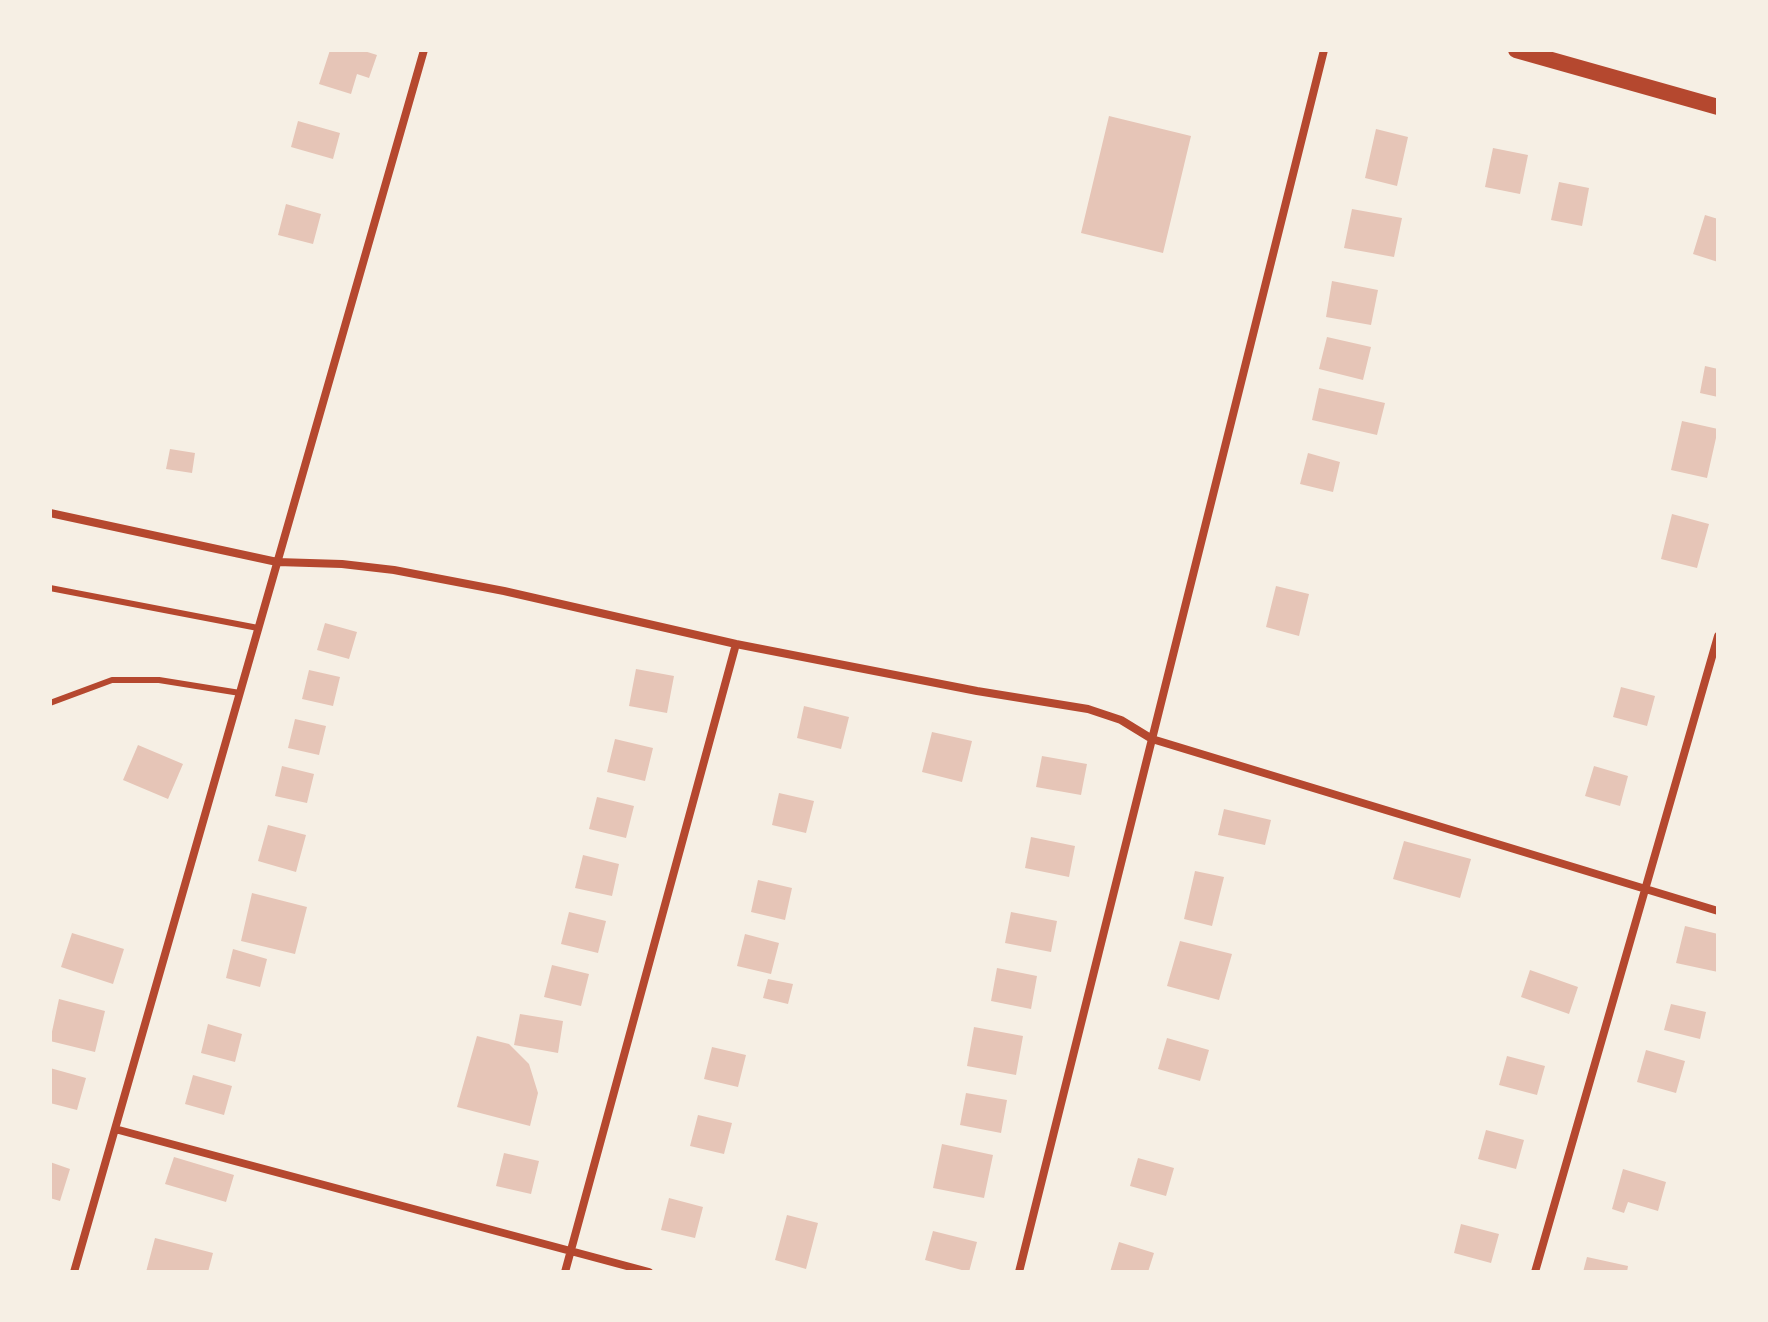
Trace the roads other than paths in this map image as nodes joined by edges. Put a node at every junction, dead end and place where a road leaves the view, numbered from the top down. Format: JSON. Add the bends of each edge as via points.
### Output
{"nodes":[{"id":1,"x":424,"y":50,"type":"edge"},
{"id":2,"x":1324,"y":50,"type":"edge"},
{"id":3,"x":1516,"y":50,"type":"edge"},
{"id":4,"x":1718,"y":107,"type":"edge"},
{"id":5,"x":50,"y":513,"type":"edge"},
{"id":6,"x":277,"y":562,"type":"junction"},
{"id":7,"x":50,"y":588,"type":"edge"},
{"id":8,"x":258,"y":628,"type":"junction"},
{"id":9,"x":1718,"y":636,"type":"edge"},
{"id":10,"x":736,"y":644,"type":"junction"},
{"id":11,"x":240,"y":693,"type":"junction"},
{"id":12,"x":50,"y":703,"type":"edge"},
{"id":13,"x":1152,"y":739,"type":"junction"},
{"id":14,"x":1646,"y":891,"type":"junction"},
{"id":15,"x":1718,"y":911,"type":"edge"},
{"id":16,"x":115,"y":1129,"type":"junction"},
{"id":17,"x":571,"y":1249,"type":"junction"},
{"id":18,"x":74,"y":1272,"type":"edge"},
{"id":19,"x":565,"y":1272,"type":"edge"},
{"id":20,"x":649,"y":1272,"type":"edge"},
{"id":21,"x":1019,"y":1272,"type":"edge"},
{"id":22,"x":1535,"y":1272,"type":"edge"}],
"edges":[{"from":1,"to":6,"type":"street"},
{"from":2,"to":13,"type":"street"},
{"from":3,"to":4,"type":"main road"},
{"from":5,"to":6,"type":"street"},
{"from":6,"to":8,"type":"street"},
{"from":6,"to":10,"type":"street","via":[[394,570]]},
{"from":7,"to":8,"type":"lane"},
{"from":8,"to":11,"type":"street"},
{"from":9,"to":14,"type":"street"},
{"from":10,"to":13,"type":"street","via":[[1088,709],[1121,720]]},
{"from":10,"to":17,"type":"street"},
{"from":11,"to":12,"type":"lane","via":[[159,680],[112,680]]},
{"from":11,"to":16,"type":"street"},
{"from":13,"to":14,"type":"street"},
{"from":13,"to":21,"type":"street"},
{"from":14,"to":15,"type":"street"},
{"from":14,"to":22,"type":"street"},
{"from":16,"to":17,"type":"street"},
{"from":16,"to":18,"type":"street"},
{"from":17,"to":19,"type":"street"},
{"from":17,"to":20,"type":"street"}]}
